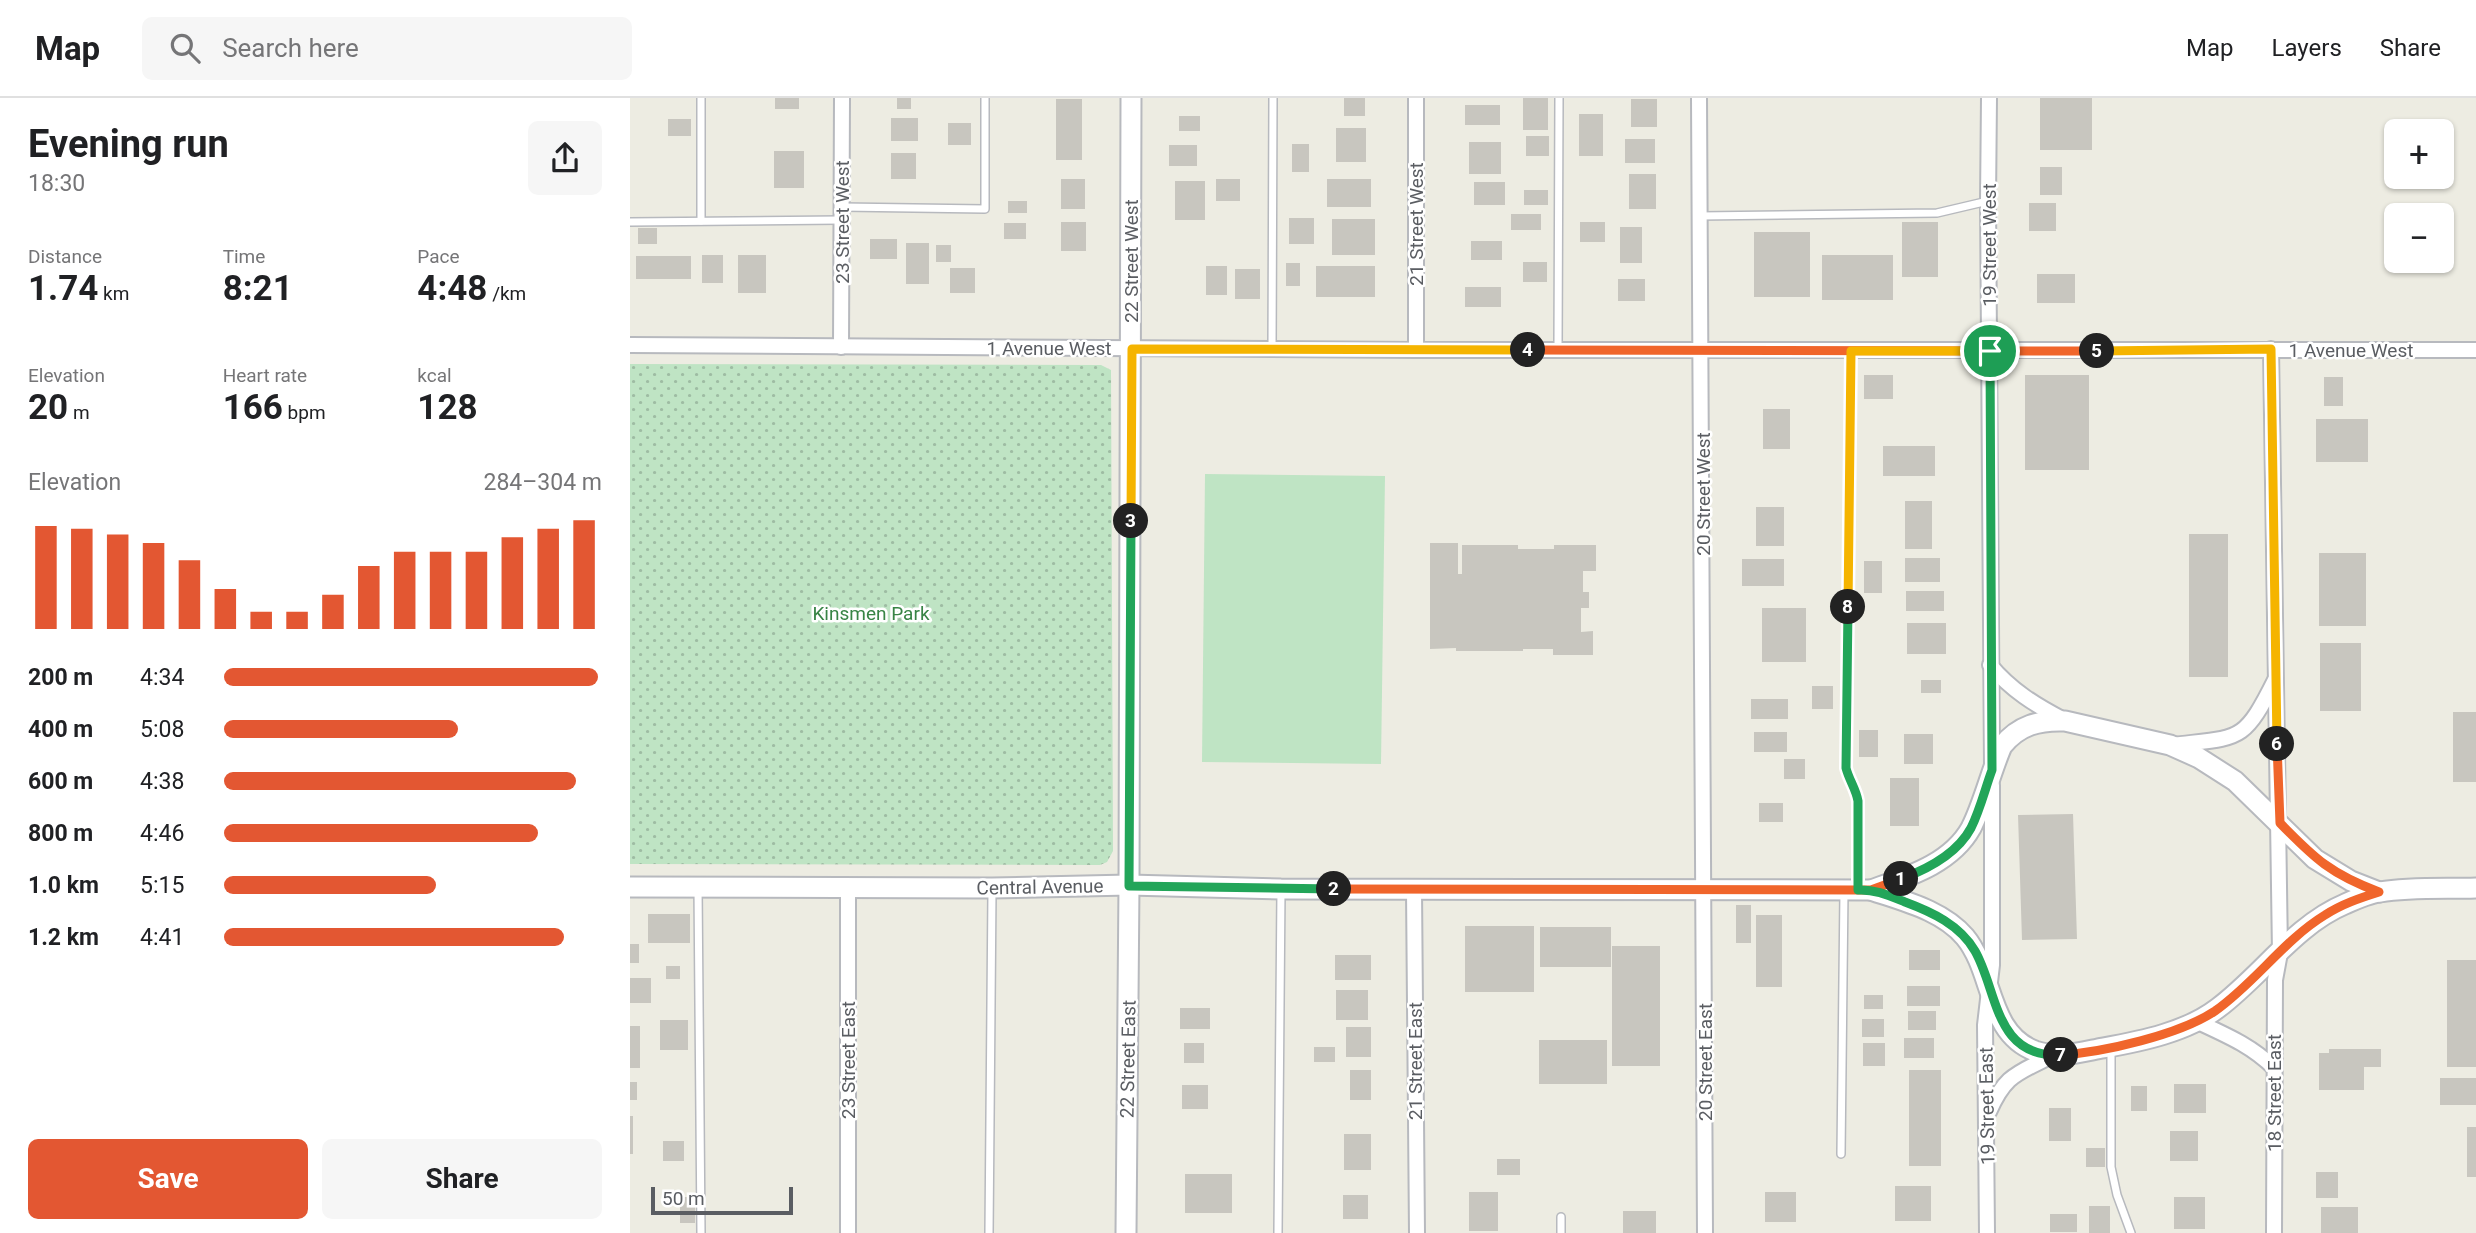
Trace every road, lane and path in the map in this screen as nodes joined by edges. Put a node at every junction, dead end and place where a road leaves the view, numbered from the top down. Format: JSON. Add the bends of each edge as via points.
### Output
{"nodes":[{"id":1,"x":701,"y":98,"type":"edge"},
{"id":2,"x":842,"y":98,"type":"edge"},
{"id":3,"x":985,"y":98,"type":"edge"},
{"id":4,"x":1131,"y":98,"type":"edge"},
{"id":5,"x":1273,"y":98,"type":"edge"},
{"id":6,"x":1416,"y":98,"type":"edge"},
{"id":7,"x":1559,"y":98,"type":"edge"},
{"id":8,"x":1699,"y":98,"type":"edge"},
{"id":9,"x":1989,"y":98,"type":"edge"},
{"id":10,"x":1988,"y":201,"type":"junction"},
{"id":11,"x":842,"y":213,"type":"junction"},
{"id":12,"x":1700,"y":216,"type":"junction"},
{"id":13,"x":701,"y":221,"type":"junction"},
{"id":14,"x":630,"y":222,"type":"edge"},
{"id":15,"x":630,"y":345,"type":"edge"},
{"id":16,"x":841,"y":347,"type":"junction"},
{"id":17,"x":1132,"y":349,"type":"junction"},
{"id":18,"x":1272,"y":349,"type":"junction"},
{"id":19,"x":2271,"y":349,"type":"junction"},
{"id":20,"x":1416,"y":350,"type":"junction"},
{"id":21,"x":1558,"y":350,"type":"junction"},
{"id":22,"x":2476,"y":350,"type":"edge"},
{"id":23,"x":1702,"y":351,"type":"junction"},
{"id":24,"x":1851,"y":351,"type":"junction"},
{"id":25,"x":1990,"y":351,"type":"junction"},
{"id":26,"x":1990,"y":665,"type":"junction"},
{"id":27,"x":2275,"y":679,"type":"junction"},
{"id":28,"x":2065,"y":721,"type":"junction"},
{"id":29,"x":2170,"y":745,"type":"junction"},
{"id":30,"x":1992,"y":770,"type":"junction"},
{"id":31,"x":2280,"y":823,"type":"junction"},
{"id":32,"x":1129,"y":886,"type":"junction"},
{"id":33,"x":630,"y":887,"type":"edge"},
{"id":34,"x":698,"y":887,"type":"junction"},
{"id":35,"x":848,"y":887,"type":"junction"},
{"id":36,"x":992,"y":888,"type":"junction"},
{"id":37,"x":2476,"y":888,"type":"edge"},
{"id":38,"x":1281,"y":889,"type":"junction"},
{"id":39,"x":1414,"y":890,"type":"junction"},
{"id":40,"x":1858,"y":890,"type":"junction"},
{"id":41,"x":1705,"y":891,"type":"junction"},
{"id":42,"x":2379,"y":892,"type":"junction"},
{"id":43,"x":2280,"y":953,"type":"junction"},
{"id":44,"x":1990,"y":995,"type":"junction"},
{"id":45,"x":2198,"y":1022,"type":"junction"},
{"id":46,"x":2110,"y":1047,"type":"junction"},
{"id":47,"x":2053,"y":1055,"type":"junction"},
{"id":48,"x":2274,"y":1068,"type":"junction"},
{"id":49,"x":1987,"y":1116,"type":"junction"},
{"id":50,"x":1841,"y":1154,"type":"dead end"},
{"id":51,"x":1561,"y":1217,"type":"dead end"},
{"id":52,"x":701,"y":1233,"type":"edge"},
{"id":53,"x":848,"y":1233,"type":"edge"},
{"id":54,"x":989,"y":1233,"type":"edge"},
{"id":55,"x":1126,"y":1233,"type":"edge"},
{"id":56,"x":1278,"y":1233,"type":"edge"},
{"id":57,"x":1416,"y":1233,"type":"edge"},
{"id":58,"x":1561,"y":1233,"type":"edge"},
{"id":59,"x":1705,"y":1233,"type":"edge"},
{"id":60,"x":1987,"y":1233,"type":"edge"},
{"id":61,"x":2131,"y":1233,"type":"edge"},
{"id":62,"x":2274,"y":1233,"type":"edge"}],
"edges":[{"from":1,"to":13,"type":"lane"},
{"from":2,"to":11,"type":"street","name":"23 Street West"},
{"from":3,"to":11,"type":"lane","via":[[985,209]]},
{"from":4,"to":17,"type":"street","name":"22 Street West"},
{"from":5,"to":18,"type":"lane"},
{"from":6,"to":20,"type":"street","name":"21 Street West"},
{"from":7,"to":21,"type":"lane"},
{"from":8,"to":12,"type":"street","name":"20 Street West"},
{"from":9,"to":10,"type":"street","name":"19 Street West"},
{"from":10,"to":12,"type":"lane","via":[[1937,214]]},
{"from":10,"to":25,"type":"street","name":"19 Street West"},
{"from":11,"to":13,"type":"lane"},
{"from":11,"to":16,"type":"street","name":"23 Street West"},
{"from":12,"to":23,"type":"street","name":"20 Street West"},
{"from":13,"to":14,"type":"lane"},
{"from":15,"to":16,"type":"street","name":"1 Avenue West"},
{"from":16,"to":17,"type":"street","name":"1 Avenue West"},
{"from":17,"to":18,"type":"street","name":"1 Avenue West"},
{"from":17,"to":32,"type":"street","name":"22 Street West"},
{"from":18,"to":20,"type":"street","name":"1 Avenue West"},
{"from":19,"to":22,"type":"street","name":"1 Avenue West"},
{"from":19,"to":25,"type":"street","name":"1 Avenue West"},
{"from":19,"to":27,"type":"street","name":"18 Street East"},
{"from":20,"to":21,"type":"street","name":"1 Avenue West"},
{"from":21,"to":23,"type":"street","name":"1 Avenue West"},
{"from":23,"to":24,"type":"street","name":"1 Avenue West"},
{"from":23,"to":41,"type":"street","name":"20 Street West"},
{"from":24,"to":25,"type":"street","name":"1 Avenue West"},
{"from":24,"to":40,"type":"lane","via":[[1846,768],[1858,801]]},
{"from":25,"to":26,"type":"street","name":"19 Street West"},
{"from":26,"to":28,"type":"street","via":[[2018,694]]},
{"from":26,"to":30,"type":"street","name":"19 Street West"},
{"from":27,"to":29,"type":"street","via":[[2241,734]]},
{"from":27,"to":31,"type":"street","name":"18 Street East"},
{"from":28,"to":29,"type":"street","name":"Central Avenue"},
{"from":28,"to":30,"type":"street","name":"Central Avenue","via":[[2037,722],[2010,735]]},
{"from":29,"to":31,"type":"street","name":"Central Avenue","via":[[2217,768]]},
{"from":30,"to":40,"type":"street","name":"Central Avenue","via":[[1971,827],[1958,846],[1927,868]]},
{"from":30,"to":44,"type":"street","name":"19 Street East"},
{"from":31,"to":42,"type":"street","name":"Central Avenue","via":[[2315,859]]},
{"from":31,"to":43,"type":"street","name":"18 Street East"},
{"from":32,"to":36,"type":"street","name":"Central Avenue"},
{"from":32,"to":38,"type":"street","name":"Central Avenue"},
{"from":32,"to":55,"type":"street","name":"22 Street East"},
{"from":33,"to":34,"type":"street","name":"Central Avenue"},
{"from":34,"to":35,"type":"street","name":"Central Avenue"},
{"from":34,"to":52,"type":"lane"},
{"from":35,"to":36,"type":"street","name":"Central Avenue"},
{"from":35,"to":53,"type":"street","name":"23 Street East"},
{"from":36,"to":54,"type":"lane"},
{"from":37,"to":42,"type":"street","name":"Central Avenue"},
{"from":38,"to":39,"type":"street","name":"Central Avenue"},
{"from":38,"to":56,"type":"lane"},
{"from":39,"to":41,"type":"street","name":"Central Avenue"},
{"from":39,"to":57,"type":"street","name":"21 Street East"},
{"from":40,"to":41,"type":"street","name":"Central Avenue"},
{"from":40,"to":44,"type":"street","name":"Central Avenue","via":[[1931,911],[1963,935],[1975,950]]},
{"from":40,"to":50,"type":"lane"},
{"from":41,"to":59,"type":"street","name":"20 Street East"},
{"from":42,"to":43,"type":"street","name":"Central Avenue","via":[[2323,916]]},
{"from":43,"to":45,"type":"street","name":"Central Avenue"},
{"from":43,"to":48,"type":"street","name":"18 Street East"},
{"from":44,"to":47,"type":"street","name":"Central Avenue","via":[[2012,1036],[2036,1051]]},
{"from":44,"to":49,"type":"street","name":"19 Street East","via":[[1985,1025]]},
{"from":45,"to":46,"type":"street","name":"Central Avenue"},
{"from":45,"to":48,"type":"street","via":[[2243,1042]]},
{"from":46,"to":47,"type":"street","name":"Central Avenue"},
{"from":46,"to":61,"type":"lane","via":[[2111,1167]]},
{"from":47,"to":49,"type":"street","via":[[2008,1079]]},
{"from":48,"to":62,"type":"street","name":"18 Street East"},
{"from":49,"to":60,"type":"street","name":"19 Street East"},
{"from":51,"to":58,"type":"lane"}]}
